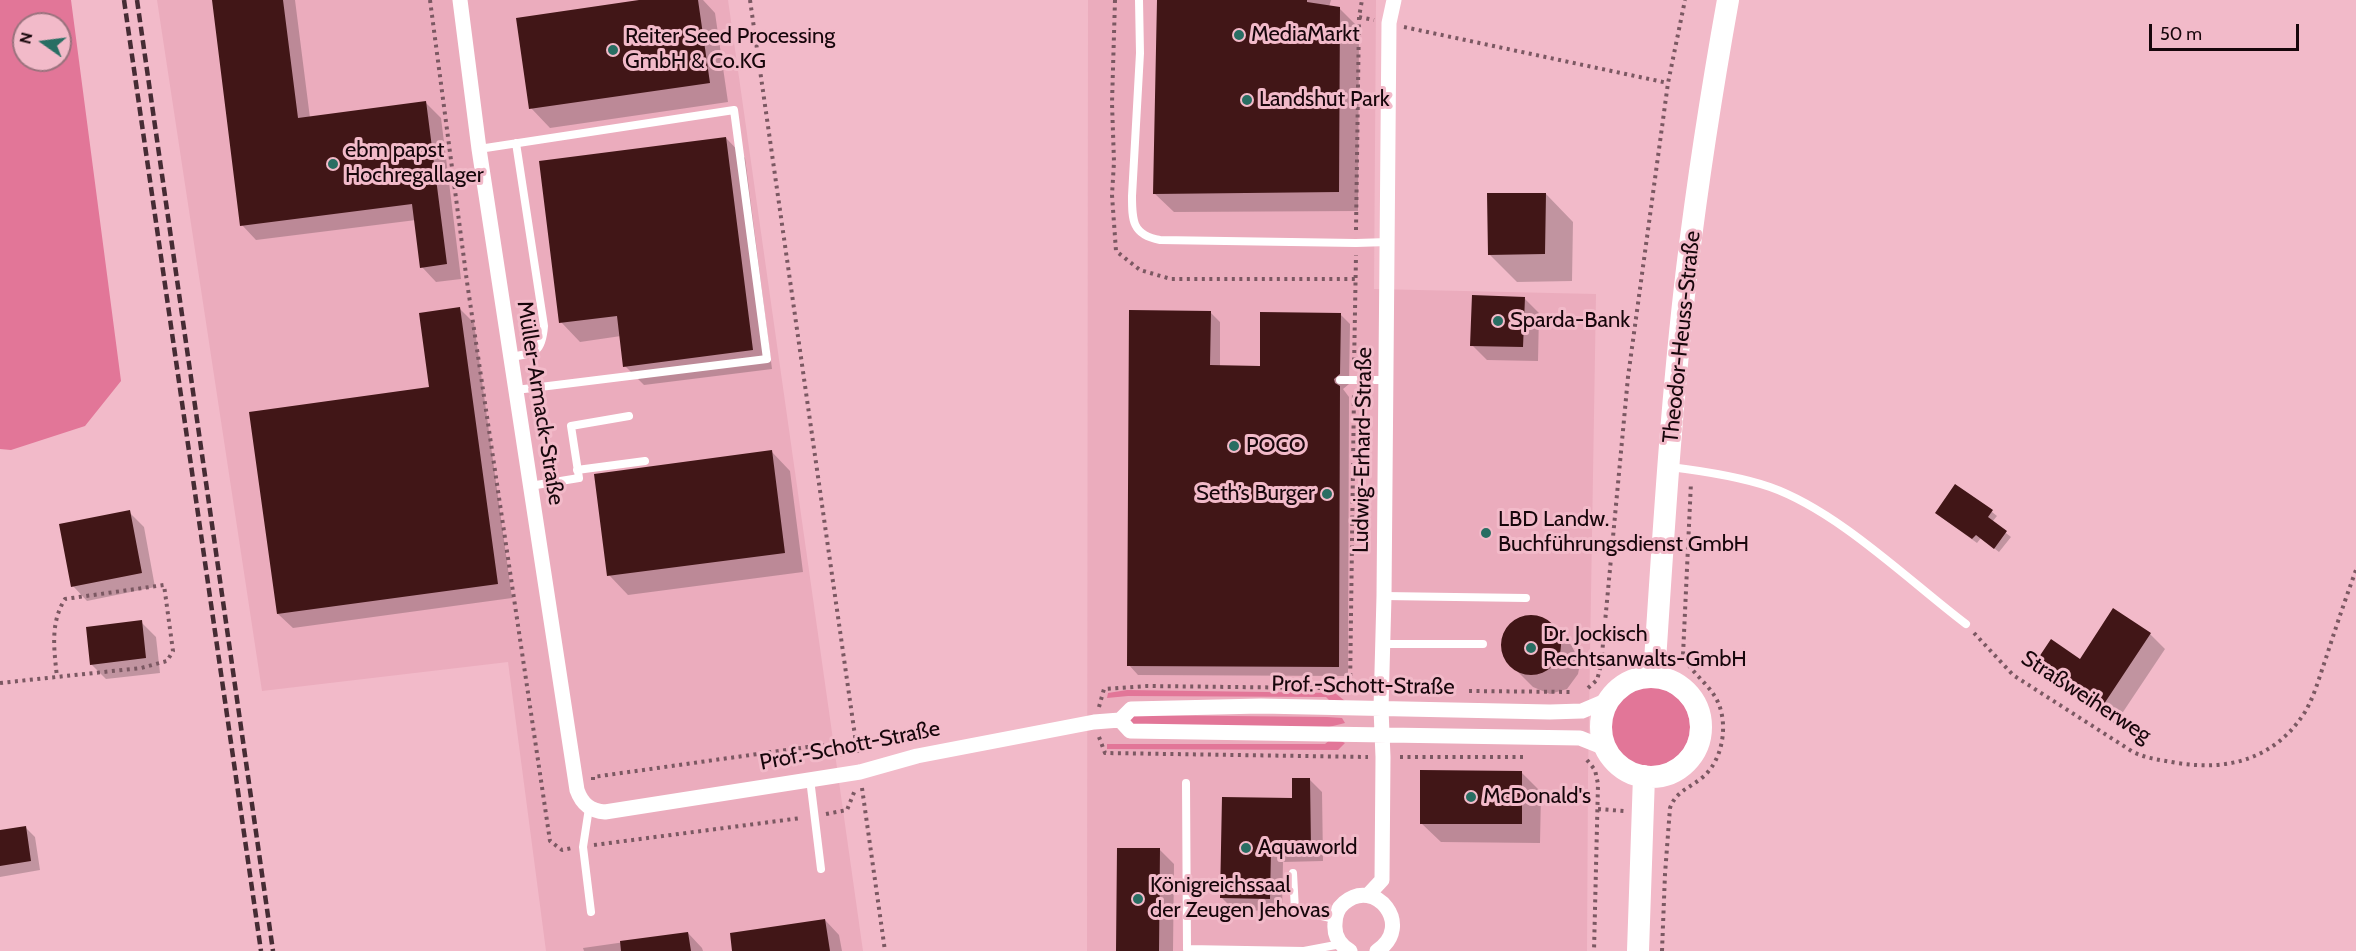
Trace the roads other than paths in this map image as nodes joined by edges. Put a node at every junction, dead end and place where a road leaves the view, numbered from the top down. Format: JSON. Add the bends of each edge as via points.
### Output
{"nodes":[{"id":1,"x":460,"y":0,"type":"edge"},
{"id":2,"x":1139,"y":0,"type":"edge"},
{"id":3,"x":1395,"y":0,"type":"edge"},
{"id":4,"x":1728,"y":0,"type":"edge"},
{"id":5,"x":516,"y":143,"type":"junction"},
{"id":6,"x":479,"y":149,"type":"junction"},
{"id":7,"x":1388,"y":242,"type":"junction"},
{"id":8,"x":511,"y":357,"type":"junction"},
{"id":9,"x":1340,"y":380,"type":"dead end"},
{"id":10,"x":1386,"y":380,"type":"junction"},
{"id":11,"x":516,"y":390,"type":"junction"},
{"id":12,"x":629,"y":416,"type":"dead end"},
{"id":13,"x":645,"y":461,"type":"dead end"},
{"id":14,"x":1669,"y":467,"type":"junction"},
{"id":15,"x":577,"y":470,"type":"junction"},
{"id":16,"x":530,"y":486,"type":"junction"},
{"id":17,"x":1384,"y":596,"type":"junction"},
{"id":18,"x":1526,"y":598,"type":"dead end"},
{"id":19,"x":1966,"y":624,"type":"road end"},
{"id":20,"x":1382,"y":644,"type":"junction"},
{"id":21,"x":1483,"y":644,"type":"dead end"},
{"id":22,"x":1654,"y":676,"type":"junction"},
{"id":23,"x":1608,"y":700,"type":"junction"},
{"id":24,"x":1381,"y":709,"type":"junction"},
{"id":25,"x":1120,"y":720,"type":"junction"},
{"id":26,"x":1383,"y":736,"type":"junction"},
{"id":27,"x":1605,"y":747,"type":"junction"},
{"id":28,"x":1644,"y":776,"type":"junction"},
{"id":29,"x":810,"y":779,"type":"junction"},
{"id":30,"x":1186,"y":783,"type":"dead end"},
{"id":31,"x":589,"y":808,"type":"junction"},
{"id":32,"x":821,"y":869,"type":"dead end"},
{"id":33,"x":1293,"y":873,"type":"dead end"},
{"id":34,"x":1368,"y":895,"type":"junction"},
{"id":35,"x":591,"y":912,"type":"dead end"},
{"id":36,"x":1335,"y":919,"type":"junction"},
{"id":37,"x":1345,"y":947,"type":"edge"},
{"id":38,"x":1377,"y":951,"type":"edge"},
{"id":39,"x":1638,"y":951,"type":"edge"}],
"edges":[{"from":1,"to":6,"type":"street","name":"Müller-Armack-Straße"},
{"from":2,"to":7,"type":"lane","via":[[1132,217],[1138,230],[1147,238],[1160,240]]},
{"from":3,"to":7,"type":"street","name":"Ludwig-Erhard-Straße","via":[[1389,23]]},
{"from":4,"to":14,"type":"main road","name":"Theodor-Heuss-Straße","via":[[1707,116],[1688,260]]},
{"from":5,"to":6,"type":"lane"},
{"from":5,"to":8,"type":"lane","via":[[544,326],[538,350]]},
{"from":5,"to":11,"type":"lane","via":[[734,110],[767,359]]},
{"from":6,"to":8,"type":"street","name":"Müller-Armack-Straße"},
{"from":7,"to":10,"type":"street","name":"Ludwig-Erhard-Straße"},
{"from":8,"to":11,"type":"street","name":"Müller-Armack-Straße"},
{"from":9,"to":10,"type":"lane"},
{"from":10,"to":17,"type":"street","name":"Ludwig-Erhard-Straße"},
{"from":11,"to":16,"type":"street","name":"Müller-Armack-Straße"},
{"from":12,"to":15,"type":"lane","via":[[571,426]]},
{"from":13,"to":15,"type":"lane"},
{"from":14,"to":19,"type":"lane","via":[[1770,487],[1808,505]]},
{"from":14,"to":22,"type":"main road","name":"Theodor-Heuss-Straße"},
{"from":15,"to":16,"type":"lane","via":[[579,478]]},
{"from":16,"to":31,"type":"street","name":"Müller-Armack-Straße","via":[[577,790],[580,801]]},
{"from":17,"to":18,"type":"lane"},
{"from":17,"to":20,"type":"street","name":"Ludwig-Erhard-Straße"},
{"from":20,"to":21,"type":"lane"},
{"from":20,"to":24,"type":"street","name":"Ludwig-Erhard-Straße"},
{"from":22,"to":23,"type":"main road","via":[[1628,682]]},
{"from":22,"to":28,"type":"main road","via":[[1676,683],[1692,699],[1700,732],[1686,762],[1667,774]]},
{"from":23,"to":24,"type":"street","name":"Prof.-Schott-Straße","via":[[1574,712]]},
{"from":23,"to":27,"type":"main road","via":[[1600,724]]},
{"from":24,"to":25,"type":"street","name":"Prof.-Schott-Straße","via":[[1131,709]]},
{"from":24,"to":26,"type":"street","name":"Ludwig-Erhard-Straße"},
{"from":25,"to":26,"type":"street","name":"Prof.-Schott-Straße","via":[[1130,731]]},
{"from":25,"to":29,"type":"street","name":"Prof.-Schott-Straße","via":[[1021,735],[860,772]]},
{"from":26,"to":27,"type":"street","name":"Prof.-Schott-Straße","via":[[1574,738]]},
{"from":26,"to":34,"type":"street","name":"Ludwig-Erhard-Straße","via":[[1382,880]]},
{"from":27,"to":28,"type":"main road","via":[[1621,767]]},
{"from":28,"to":39,"type":"main road"},
{"from":29,"to":31,"type":"street","name":"Prof.-Schott-Straße","via":[[605,812]]},
{"from":29,"to":32,"type":"lane"},
{"from":30,"to":37,"type":"lane","via":[[1187,949],[1304,951]]},
{"from":31,"to":35,"type":"lane","via":[[584,847]]},
{"from":33,"to":36,"type":"lane","via":[[1295,910]]},
{"from":34,"to":36,"type":"street","via":[[1351,898],[1338,910]]},
{"from":34,"to":38,"type":"street","via":[[1383,902],[1392,917],[1389,941]]},
{"from":36,"to":37,"type":"street","via":[[1336,936]]}]}
